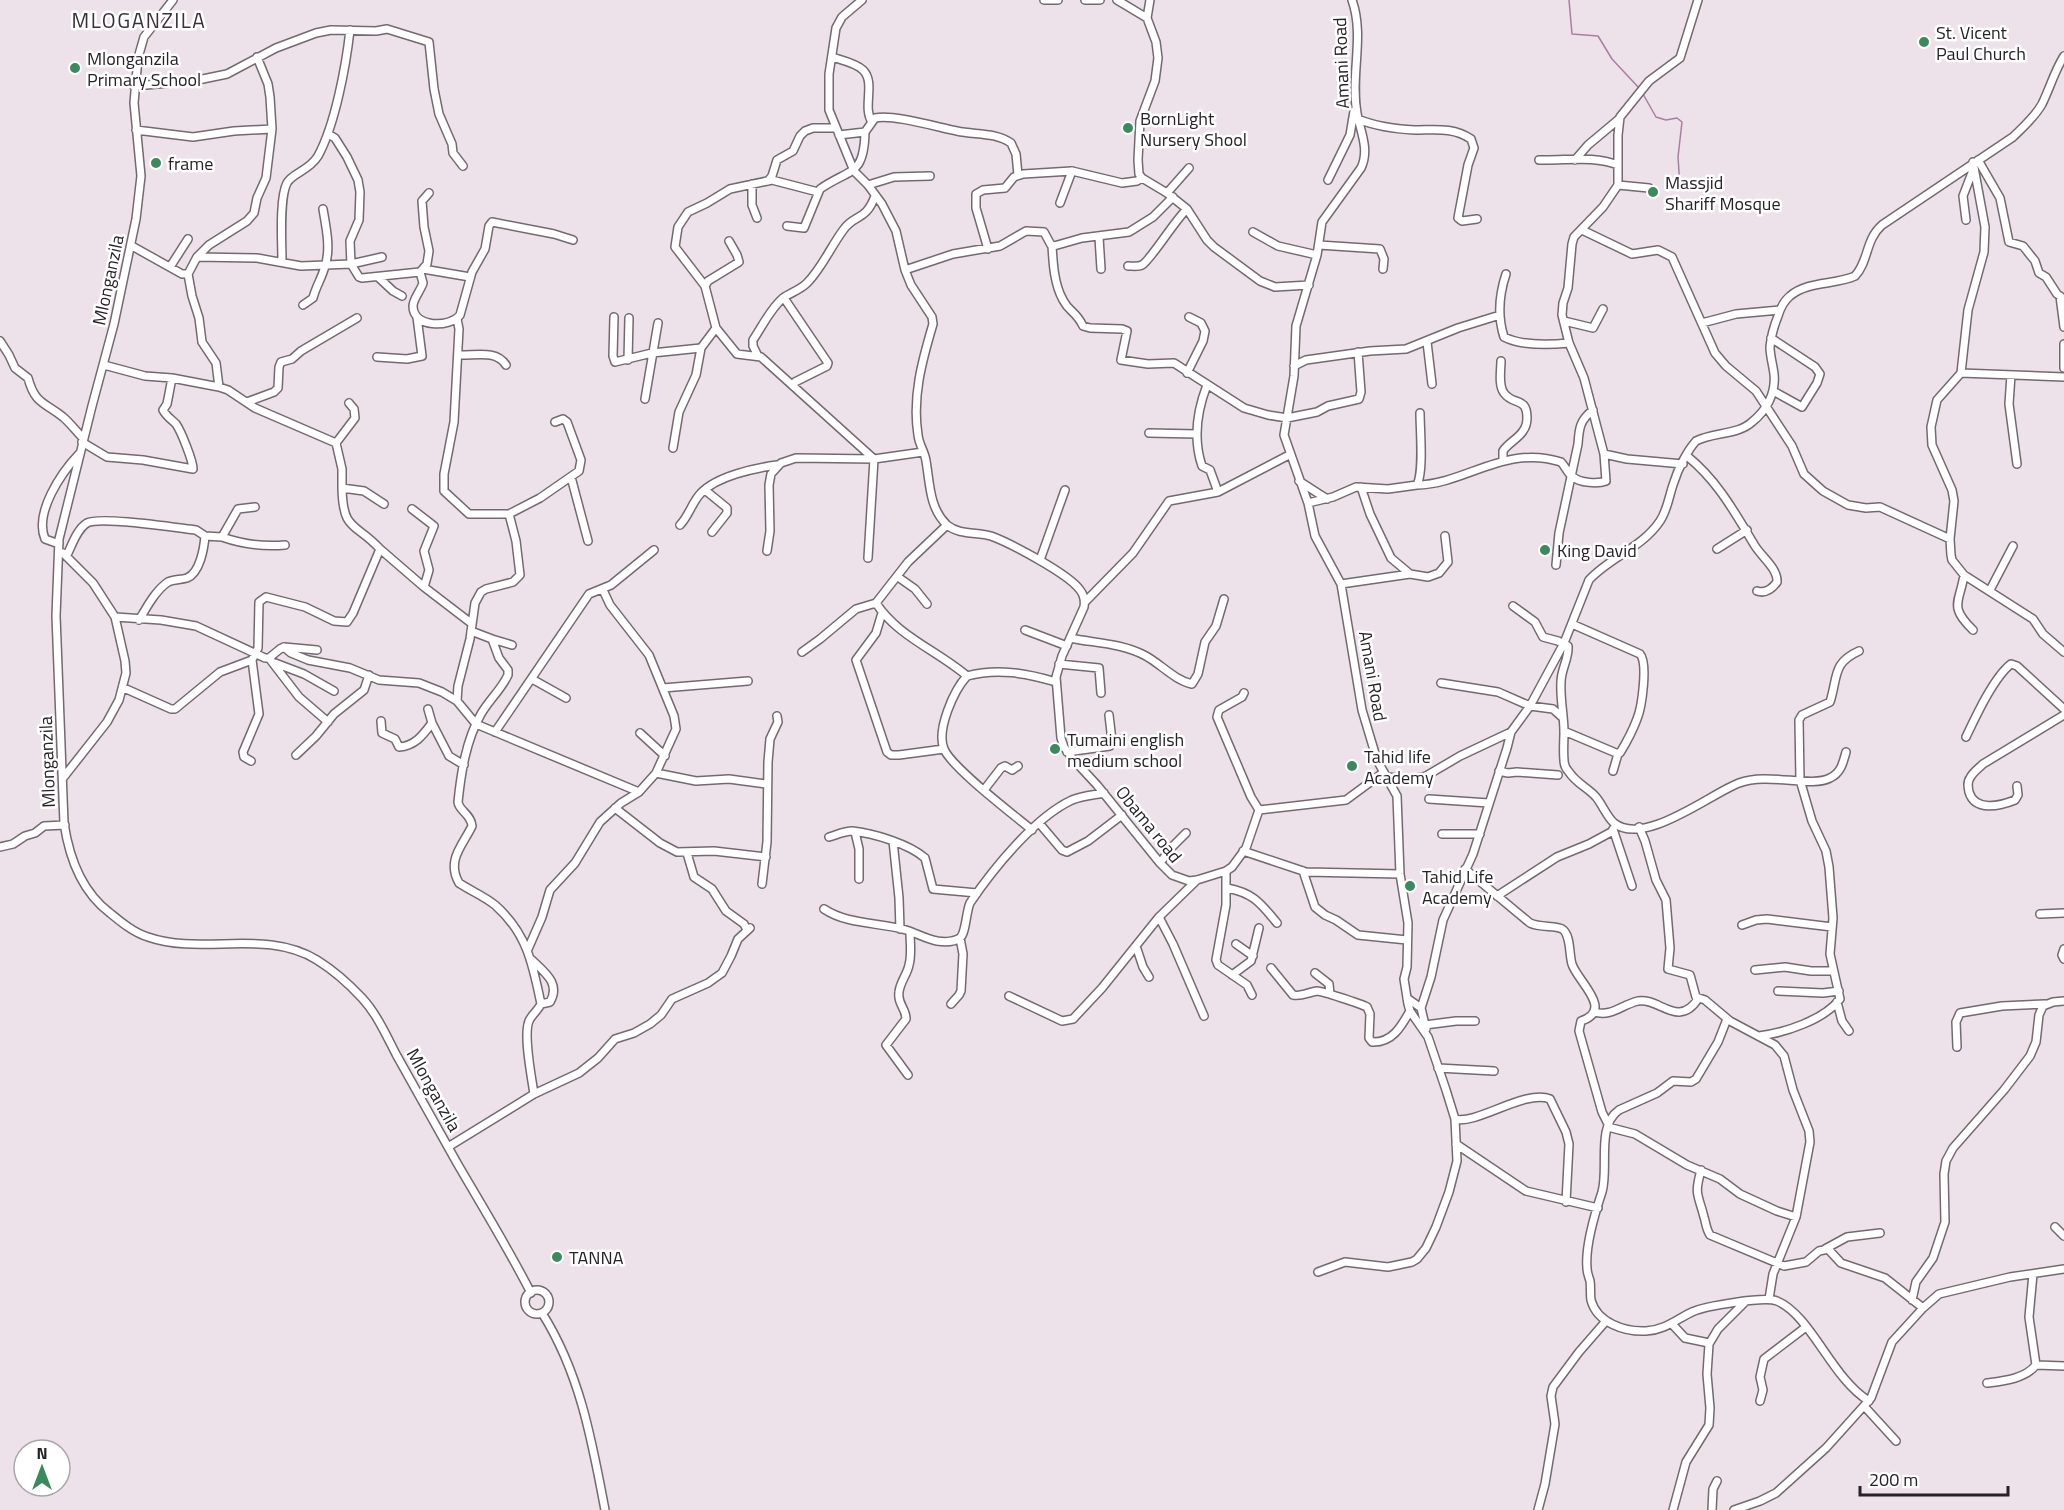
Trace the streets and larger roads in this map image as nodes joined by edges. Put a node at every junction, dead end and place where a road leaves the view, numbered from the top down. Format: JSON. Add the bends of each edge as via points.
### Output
{"nodes":[{"id":1,"x":173,"y":0,"type":"edge"},
{"id":2,"x":862,"y":0,"type":"edge"},
{"id":3,"x":1044,"y":0,"type":"edge"},
{"id":4,"x":1058,"y":0,"type":"edge"},
{"id":5,"x":1085,"y":0,"type":"edge"},
{"id":6,"x":1100,"y":0,"type":"edge"},
{"id":7,"x":1117,"y":0,"type":"edge"},
{"id":8,"x":1150,"y":0,"type":"edge"},
{"id":9,"x":1352,"y":0,"type":"edge"},
{"id":10,"x":1698,"y":0,"type":"edge"},
{"id":11,"x":1147,"y":18,"type":"junction"},
{"id":12,"x":350,"y":30,"type":"junction"},
{"id":13,"x":2064,"y":56,"type":"edge"},
{"id":14,"x":257,"y":57,"type":"junction"},
{"id":15,"x":832,"y":57,"type":"junction"},
{"id":16,"x":134,"y":86,"type":"junction"},
{"id":17,"x":1356,"y":103,"type":"junction"},
{"id":18,"x":1358,"y":119,"type":"junction"},
{"id":19,"x":1619,"y":119,"type":"junction"},
{"id":20,"x":872,"y":122,"type":"junction"},
{"id":21,"x":272,"y":129,"type":"junction"},
{"id":22,"x":136,"y":130,"type":"junction"},
{"id":23,"x":837,"y":132,"type":"junction"},
{"id":24,"x":865,"y":132,"type":"junction"},
{"id":25,"x":328,"y":134,"type":"junction"},
{"id":26,"x":1539,"y":160,"type":"dead end"},
{"id":27,"x":1575,"y":160,"type":"junction"},
{"id":28,"x":1975,"y":164,"type":"junction"},
{"id":29,"x":1618,"y":165,"type":"junction"},
{"id":30,"x":463,"y":166,"type":"dead end"},
{"id":31,"x":1189,"y":168,"type":"dead end"},
{"id":32,"x":854,"y":171,"type":"junction"},
{"id":33,"x":1072,"y":171,"type":"junction"},
{"id":34,"x":1018,"y":175,"type":"junction"},
{"id":35,"x":930,"y":176,"type":"dead end"},
{"id":36,"x":1142,"y":178,"type":"junction"},
{"id":37,"x":1328,"y":180,"type":"dead end"},
{"id":38,"x":768,"y":181,"type":"junction"},
{"id":39,"x":752,"y":184,"type":"junction"},
{"id":40,"x":868,"y":185,"type":"junction"},
{"id":41,"x":1618,"y":185,"type":"junction"},
{"id":42,"x":1649,"y":188,"type":"dead end"},
{"id":43,"x":818,"y":192,"type":"junction"},
{"id":44,"x":429,"y":193,"type":"dead end"},
{"id":45,"x":1170,"y":195,"type":"junction"},
{"id":46,"x":875,"y":196,"type":"junction"},
{"id":47,"x":1060,"y":203,"type":"dead end"},
{"id":48,"x":323,"y":209,"type":"dead end"},
{"id":49,"x":1187,"y":209,"type":"junction"},
{"id":50,"x":757,"y":218,"type":"dead end"},
{"id":51,"x":1477,"y":219,"type":"dead end"},
{"id":52,"x":1966,"y":220,"type":"dead end"},
{"id":53,"x":787,"y":226,"type":"dead end"},
{"id":54,"x":1582,"y":230,"type":"junction"},
{"id":55,"x":1253,"y":232,"type":"dead end"},
{"id":56,"x":1099,"y":237,"type":"junction"},
{"id":57,"x":188,"y":238,"type":"dead end"},
{"id":58,"x":573,"y":240,"type":"dead end"},
{"id":59,"x":729,"y":241,"type":"dead end"},
{"id":60,"x":1052,"y":245,"type":"junction"},
{"id":61,"x":1319,"y":245,"type":"junction"},
{"id":62,"x":132,"y":246,"type":"junction"},
{"id":63,"x":988,"y":249,"type":"junction"},
{"id":64,"x":1317,"y":255,"type":"junction"},
{"id":65,"x":197,"y":256,"type":"junction"},
{"id":66,"x":382,"y":257,"type":"dead end"},
{"id":67,"x":282,"y":261,"type":"junction"},
{"id":68,"x":351,"y":264,"type":"junction"},
{"id":69,"x":326,"y":265,"type":"junction"},
{"id":70,"x":1128,"y":266,"type":"dead end"},
{"id":71,"x":170,"y":267,"type":"junction"},
{"id":72,"x":1101,"y":269,"type":"dead end"},
{"id":73,"x":1383,"y":269,"type":"dead end"},
{"id":74,"x":905,"y":270,"type":"junction"},
{"id":75,"x":422,"y":271,"type":"junction"},
{"id":76,"x":188,"y":274,"type":"junction"},
{"id":77,"x":1506,"y":274,"type":"dead end"},
{"id":78,"x":378,"y":277,"type":"junction"},
{"id":79,"x":470,"y":277,"type":"junction"},
{"id":80,"x":1310,"y":285,"type":"junction"},
{"id":81,"x":705,"y":286,"type":"junction"},
{"id":82,"x":402,"y":296,"type":"dead end"},
{"id":83,"x":784,"y":298,"type":"junction"},
{"id":84,"x":2062,"y":298,"type":"edge"},
{"id":85,"x":303,"y":305,"type":"dead end"},
{"id":86,"x":1603,"y":309,"type":"dead end"},
{"id":87,"x":1780,"y":310,"type":"junction"},
{"id":88,"x":416,"y":314,"type":"junction"},
{"id":89,"x":1500,"y":315,"type":"junction"},
{"id":90,"x":614,"y":317,"type":"dead end"},
{"id":91,"x":1189,"y":317,"type":"dead end"},
{"id":92,"x":357,"y":318,"type":"dead end"},
{"id":93,"x":629,"y":318,"type":"dead end"},
{"id":94,"x":457,"y":319,"type":"junction"},
{"id":95,"x":1564,"y":321,"type":"junction"},
{"id":96,"x":1702,"y":322,"type":"junction"},
{"id":97,"x":658,"y":323,"type":"dead end"},
{"id":98,"x":2064,"y":327,"type":"edge"},
{"id":99,"x":716,"y":328,"type":"junction"},
{"id":100,"x":1771,"y":338,"type":"junction"},
{"id":101,"x":0,"y":341,"type":"edge"},
{"id":102,"x":1427,"y":342,"type":"junction"},
{"id":103,"x":1569,"y":343,"type":"junction"},
{"id":104,"x":2064,"y":344,"type":"edge"},
{"id":105,"x":701,"y":348,"type":"junction"},
{"id":106,"x":1358,"y":352,"type":"junction"},
{"id":107,"x":652,"y":353,"type":"junction"},
{"id":108,"x":458,"y":355,"type":"junction"},
{"id":109,"x":758,"y":356,"type":"junction"},
{"id":110,"x":377,"y":357,"type":"dead end"},
{"id":111,"x":628,"y":360,"type":"junction"},
{"id":112,"x":1501,"y":361,"type":"dead end"},
{"id":113,"x":104,"y":365,"type":"junction"},
{"id":114,"x":506,"y":365,"type":"dead end"},
{"id":115,"x":1294,"y":366,"type":"junction"},
{"id":116,"x":2064,"y":368,"type":"edge"},
{"id":117,"x":1187,"y":373,"type":"junction"},
{"id":118,"x":1961,"y":373,"type":"junction"},
{"id":119,"x":2011,"y":375,"type":"junction"},
{"id":120,"x":2064,"y":377,"type":"edge"},
{"id":121,"x":171,"y":378,"type":"junction"},
{"id":122,"x":1432,"y":384,"type":"dead end"},
{"id":123,"x":1207,"y":385,"type":"junction"},
{"id":124,"x":793,"y":386,"type":"junction"},
{"id":125,"x":219,"y":387,"type":"junction"},
{"id":126,"x":1773,"y":391,"type":"junction"},
{"id":127,"x":645,"y":399,"type":"dead end"},
{"id":128,"x":247,"y":402,"type":"junction"},
{"id":129,"x":349,"y":403,"type":"dead end"},
{"id":130,"x":1767,"y":406,"type":"junction"},
{"id":131,"x":1593,"y":410,"type":"junction"},
{"id":132,"x":1420,"y":413,"type":"dead end"},
{"id":133,"x":1287,"y":418,"type":"junction"},
{"id":134,"x":555,"y":422,"type":"dead end"},
{"id":135,"x":1149,"y":433,"type":"dead end"},
{"id":136,"x":1197,"y":434,"type":"junction"},
{"id":137,"x":83,"y":440,"type":"junction"},
{"id":138,"x":336,"y":442,"type":"junction"},
{"id":139,"x":673,"y":448,"type":"dead end"},
{"id":140,"x":80,"y":452,"type":"junction"},
{"id":141,"x":923,"y":452,"type":"junction"},
{"id":142,"x":1604,"y":454,"type":"junction"},
{"id":143,"x":1289,"y":456,"type":"junction"},
{"id":144,"x":1688,"y":456,"type":"junction"},
{"id":145,"x":874,"y":459,"type":"junction"},
{"id":146,"x":1503,"y":460,"type":"junction"},
{"id":147,"x":1683,"y":464,"type":"junction"},
{"id":148,"x":2017,"y":464,"type":"dead end"},
{"id":149,"x":777,"y":465,"type":"junction"},
{"id":150,"x":571,"y":477,"type":"junction"},
{"id":151,"x":1574,"y":478,"type":"junction"},
{"id":152,"x":1299,"y":481,"type":"junction"},
{"id":153,"x":1417,"y":486,"type":"junction"},
{"id":154,"x":1361,"y":487,"type":"junction"},
{"id":155,"x":342,"y":488,"type":"junction"},
{"id":156,"x":705,"y":490,"type":"junction"},
{"id":157,"x":1065,"y":490,"type":"dead end"},
{"id":158,"x":1218,"y":492,"type":"junction"},
{"id":159,"x":1327,"y":499,"type":"junction"},
{"id":160,"x":1308,"y":503,"type":"junction"},
{"id":161,"x":384,"y":504,"type":"dead end"},
{"id":162,"x":255,"y":507,"type":"dead end"},
{"id":163,"x":412,"y":509,"type":"dead end"},
{"id":164,"x":509,"y":514,"type":"junction"},
{"id":165,"x":680,"y":525,"type":"dead end"},
{"id":166,"x":947,"y":525,"type":"junction"},
{"id":167,"x":1747,"y":530,"type":"junction"},
{"id":168,"x":712,"y":532,"type":"dead end"},
{"id":169,"x":205,"y":536,"type":"junction"},
{"id":170,"x":222,"y":537,"type":"junction"},
{"id":171,"x":1445,"y":537,"type":"dead end"},
{"id":172,"x":1950,"y":539,"type":"junction"},
{"id":173,"x":588,"y":541,"type":"dead end"},
{"id":174,"x":285,"y":545,"type":"dead end"},
{"id":175,"x":2013,"y":546,"type":"dead end"},
{"id":176,"x":59,"y":547,"type":"junction"},
{"id":177,"x":380,"y":549,"type":"junction"},
{"id":178,"x":1717,"y":549,"type":"dead end"},
{"id":179,"x":654,"y":550,"type":"dead end"},
{"id":180,"x":767,"y":551,"type":"dead end"},
{"id":181,"x":67,"y":555,"type":"junction"},
{"id":182,"x":868,"y":558,"type":"dead end"},
{"id":183,"x":1040,"y":560,"type":"junction"},
{"id":184,"x":1556,"y":565,"type":"dead end"},
{"id":185,"x":1410,"y":574,"type":"junction"},
{"id":186,"x":1964,"y":575,"type":"junction"},
{"id":187,"x":898,"y":577,"type":"junction"},
{"id":188,"x":1341,"y":584,"type":"junction"},
{"id":189,"x":424,"y":586,"type":"junction"},
{"id":190,"x":603,"y":590,"type":"junction"},
{"id":191,"x":1990,"y":590,"type":"junction"},
{"id":192,"x":1757,"y":591,"type":"dead end"},
{"id":193,"x":1224,"y":599,"type":"dead end"},
{"id":194,"x":1085,"y":602,"type":"junction"},
{"id":195,"x":876,"y":603,"type":"junction"},
{"id":196,"x":927,"y":604,"type":"dead end"},
{"id":197,"x":1513,"y":606,"type":"dead end"},
{"id":198,"x":882,"y":613,"type":"junction"},
{"id":199,"x":115,"y":617,"type":"junction"},
{"id":200,"x":139,"y":620,"type":"junction"},
{"id":201,"x":1572,"y":624,"type":"junction"},
{"id":202,"x":471,"y":627,"type":"junction"},
{"id":203,"x":1025,"y":630,"type":"dead end"},
{"id":204,"x":1972,"y":630,"type":"dead end"},
{"id":205,"x":1070,"y":638,"type":"junction"},
{"id":206,"x":492,"y":639,"type":"junction"},
{"id":207,"x":1564,"y":643,"type":"junction"},
{"id":208,"x":512,"y":645,"type":"dead end"},
{"id":209,"x":1067,"y":646,"type":"junction"},
{"id":210,"x":284,"y":647,"type":"junction"},
{"id":211,"x":317,"y":650,"type":"dead end"},
{"id":212,"x":1859,"y":651,"type":"dead end"},
{"id":213,"x":802,"y":652,"type":"dead end"},
{"id":214,"x":2064,"y":652,"type":"edge"},
{"id":215,"x":253,"y":656,"type":"junction"},
{"id":216,"x":272,"y":660,"type":"junction"},
{"id":217,"x":1059,"y":664,"type":"junction"},
{"id":218,"x":369,"y":675,"type":"junction"},
{"id":219,"x":967,"y":676,"type":"junction"},
{"id":220,"x":532,"y":679,"type":"junction"},
{"id":221,"x":748,"y":681,"type":"dead end"},
{"id":222,"x":1056,"y":682,"type":"junction"},
{"id":223,"x":1441,"y":682,"type":"dead end"},
{"id":224,"x":124,"y":688,"type":"junction"},
{"id":225,"x":663,"y":688,"type":"junction"},
{"id":226,"x":334,"y":691,"type":"dead end"},
{"id":227,"x":1101,"y":693,"type":"dead end"},
{"id":228,"x":1244,"y":693,"type":"dead end"},
{"id":229,"x":566,"y":698,"type":"dead end"},
{"id":230,"x":457,"y":701,"type":"junction"},
{"id":231,"x":1530,"y":706,"type":"junction"},
{"id":232,"x":428,"y":709,"type":"dead end"},
{"id":233,"x":2064,"y":709,"type":"edge"},
{"id":234,"x":1109,"y":714,"type":"dead end"},
{"id":235,"x":2064,"y":715,"type":"edge"},
{"id":236,"x":777,"y":716,"type":"dead end"},
{"id":237,"x":1563,"y":718,"type":"junction"},
{"id":238,"x":328,"y":722,"type":"junction"},
{"id":239,"x":381,"y":722,"type":"dead end"},
{"id":240,"x":432,"y":723,"type":"junction"},
{"id":241,"x":476,"y":724,"type":"junction"},
{"id":242,"x":495,"y":732,"type":"junction"},
{"id":243,"x":1511,"y":732,"type":"junction"},
{"id":244,"x":1564,"y":732,"type":"junction"},
{"id":245,"x":640,"y":734,"type":"dead end"},
{"id":246,"x":1965,"y":737,"type":"dead end"},
{"id":247,"x":944,"y":749,"type":"junction"},
{"id":248,"x":1067,"y":752,"type":"junction"},
{"id":249,"x":1846,"y":752,"type":"dead end"},
{"id":250,"x":1618,"y":754,"type":"junction"},
{"id":251,"x":296,"y":755,"type":"dead end"},
{"id":252,"x":665,"y":756,"type":"junction"},
{"id":253,"x":251,"y":761,"type":"dead end"},
{"id":254,"x":464,"y":765,"type":"junction"},
{"id":255,"x":1018,"y":766,"type":"dead end"},
{"id":256,"x":1499,"y":771,"type":"junction"},
{"id":257,"x":1613,"y":771,"type":"dead end"},
{"id":258,"x":656,"y":773,"type":"junction"},
{"id":259,"x":1386,"y":775,"type":"junction"},
{"id":260,"x":1558,"y":775,"type":"dead end"},
{"id":261,"x":63,"y":779,"type":"junction"},
{"id":262,"x":1800,"y":780,"type":"junction"},
{"id":263,"x":766,"y":784,"type":"junction"},
{"id":264,"x":2016,"y":786,"type":"dead end"},
{"id":265,"x":984,"y":790,"type":"junction"},
{"id":266,"x":639,"y":792,"type":"junction"},
{"id":267,"x":1104,"y":793,"type":"junction"},
{"id":268,"x":1429,"y":799,"type":"dead end"},
{"id":269,"x":1489,"y":803,"type":"junction"},
{"id":270,"x":615,"y":808,"type":"junction"},
{"id":271,"x":1258,"y":810,"type":"junction"},
{"id":272,"x":1122,"y":815,"type":"junction"},
{"id":273,"x":1611,"y":821,"type":"junction"},
{"id":274,"x":1039,"y":823,"type":"junction"},
{"id":275,"x":64,"y":825,"type":"junction"},
{"id":276,"x":1639,"y":828,"type":"junction"},
{"id":277,"x":1032,"y":830,"type":"junction"},
{"id":278,"x":855,"y":831,"type":"junction"},
{"id":279,"x":1613,"y":831,"type":"junction"},
{"id":280,"x":1186,"y":834,"type":"dead end"},
{"id":281,"x":1442,"y":834,"type":"dead end"},
{"id":282,"x":1480,"y":834,"type":"junction"},
{"id":283,"x":829,"y":837,"type":"dead end"},
{"id":284,"x":893,"y":841,"type":"junction"},
{"id":285,"x":0,"y":847,"type":"edge"},
{"id":286,"x":1243,"y":851,"type":"junction"},
{"id":287,"x":687,"y":853,"type":"junction"},
{"id":288,"x":766,"y":857,"type":"junction"},
{"id":289,"x":1160,"y":863,"type":"junction"},
{"id":290,"x":1465,"y":870,"type":"junction"},
{"id":291,"x":1226,"y":871,"type":"junction"},
{"id":292,"x":1303,"y":871,"type":"junction"},
{"id":293,"x":1400,"y":874,"type":"junction"},
{"id":294,"x":859,"y":879,"type":"dead end"},
{"id":295,"x":1197,"y":880,"type":"junction"},
{"id":296,"x":762,"y":885,"type":"dead end"},
{"id":297,"x":1632,"y":886,"type":"dead end"},
{"id":298,"x":1227,"y":888,"type":"junction"},
{"id":299,"x":977,"y":893,"type":"junction"},
{"id":300,"x":1497,"y":896,"type":"junction"},
{"id":301,"x":824,"y":909,"type":"dead end"},
{"id":302,"x":2064,"y":913,"type":"edge"},
{"id":303,"x":2040,"y":914,"type":"dead end"},
{"id":304,"x":1159,"y":917,"type":"junction"},
{"id":305,"x":1277,"y":923,"type":"dead end"},
{"id":306,"x":1742,"y":925,"type":"dead end"},
{"id":307,"x":1832,"y":927,"type":"junction"},
{"id":308,"x":1259,"y":928,"type":"dead end"},
{"id":309,"x":900,"y":929,"type":"junction"},
{"id":310,"x":910,"y":932,"type":"junction"},
{"id":311,"x":960,"y":938,"type":"junction"},
{"id":312,"x":1407,"y":940,"type":"junction"},
{"id":313,"x":1236,"y":944,"type":"dead end"},
{"id":314,"x":1136,"y":946,"type":"junction"},
{"id":315,"x":528,"y":949,"type":"junction"},
{"id":316,"x":2064,"y":949,"type":"edge"},
{"id":317,"x":1253,"y":956,"type":"junction"},
{"id":318,"x":2064,"y":959,"type":"edge"},
{"id":319,"x":531,"y":960,"type":"junction"},
{"id":320,"x":1271,"y":968,"type":"dead end"},
{"id":321,"x":1755,"y":970,"type":"dead end"},
{"id":322,"x":1833,"y":971,"type":"junction"},
{"id":323,"x":1315,"y":973,"type":"dead end"},
{"id":324,"x":1233,"y":975,"type":"junction"},
{"id":325,"x":1149,"y":977,"type":"dead end"},
{"id":326,"x":1778,"y":991,"type":"dead end"},
{"id":327,"x":1839,"y":991,"type":"junction"},
{"id":328,"x":1330,"y":994,"type":"junction"},
{"id":329,"x":1252,"y":995,"type":"dead end"},
{"id":330,"x":1009,"y":996,"type":"dead end"},
{"id":331,"x":1407,"y":998,"type":"junction"},
{"id":332,"x":1698,"y":999,"type":"junction"},
{"id":333,"x":2064,"y":1001,"type":"edge"},
{"id":334,"x":1837,"y":1002,"type":"junction"},
{"id":335,"x":541,"y":1004,"type":"junction"},
{"id":336,"x":951,"y":1004,"type":"dead end"},
{"id":337,"x":2045,"y":1004,"type":"junction"},
{"id":338,"x":1421,"y":1008,"type":"junction"},
{"id":339,"x":1410,"y":1011,"type":"junction"},
{"id":340,"x":1594,"y":1012,"type":"junction"},
{"id":341,"x":1204,"y":1016,"type":"dead end"},
{"id":342,"x":1727,"y":1019,"type":"junction"},
{"id":343,"x":1475,"y":1021,"type":"dead end"},
{"id":344,"x":1425,"y":1025,"type":"junction"},
{"id":345,"x":1849,"y":1031,"type":"dead end"},
{"id":346,"x":1756,"y":1036,"type":"junction"},
{"id":347,"x":1428,"y":1038,"type":"junction"},
{"id":348,"x":1956,"y":1047,"type":"dead end"},
{"id":349,"x":1438,"y":1068,"type":"junction"},
{"id":350,"x":1494,"y":1071,"type":"dead end"},
{"id":351,"x":908,"y":1075,"type":"dead end"},
{"id":352,"x":534,"y":1094,"type":"junction"},
{"id":353,"x":1455,"y":1119,"type":"junction"},
{"id":354,"x":1608,"y":1126,"type":"junction"},
{"id":355,"x":1456,"y":1144,"type":"junction"},
{"id":356,"x":448,"y":1147,"type":"junction"},
{"id":357,"x":1701,"y":1170,"type":"junction"},
{"id":358,"x":1566,"y":1202,"type":"junction"},
{"id":359,"x":1598,"y":1208,"type":"junction"},
{"id":360,"x":1796,"y":1217,"type":"junction"},
{"id":361,"x":2055,"y":1227,"type":"dead end"},
{"id":362,"x":1880,"y":1233,"type":"dead end"},
{"id":363,"x":2064,"y":1236,"type":"edge"},
{"id":364,"x":1825,"y":1249,"type":"junction"},
{"id":365,"x":1778,"y":1264,"type":"junction"},
{"id":366,"x":2064,"y":1269,"type":"edge"},
{"id":367,"x":1318,"y":1272,"type":"dead end"},
{"id":368,"x":2033,"y":1274,"type":"junction"},
{"id":369,"x":531,"y":1293,"type":"junction"},
{"id":370,"x":1769,"y":1299,"type":"junction"},
{"id":371,"x":1912,"y":1300,"type":"junction"},
{"id":372,"x":1744,"y":1302,"type":"junction"},
{"id":373,"x":1923,"y":1308,"type":"junction"},
{"id":374,"x":542,"y":1313,"type":"junction"},
{"id":375,"x":1606,"y":1321,"type":"junction"},
{"id":376,"x":1672,"y":1324,"type":"junction"},
{"id":377,"x":1806,"y":1327,"type":"junction"},
{"id":378,"x":1709,"y":1343,"type":"junction"},
{"id":379,"x":2036,"y":1365,"type":"junction"},
{"id":380,"x":2064,"y":1366,"type":"edge"},
{"id":381,"x":1987,"y":1383,"type":"dead end"},
{"id":382,"x":1760,"y":1401,"type":"dead end"},
{"id":383,"x":1866,"y":1404,"type":"junction"},
{"id":384,"x":1896,"y":1441,"type":"dead end"},
{"id":385,"x":1717,"y":1481,"type":"dead end"},
{"id":386,"x":605,"y":1510,"type":"edge"},
{"id":387,"x":1538,"y":1510,"type":"edge"},
{"id":388,"x":1673,"y":1510,"type":"edge"},
{"id":389,"x":1713,"y":1510,"type":"edge"},
{"id":390,"x":1735,"y":1510,"type":"edge"}],
"edges":[{"from":1,"to":16,"type":"street","name":"Mlonganzila","via":[[144,37]]},
{"from":2,"to":15,"type":"street","via":[[838,22]]},
{"from":3,"to":4,"type":"street"},
{"from":5,"to":6,"type":"street"},
{"from":7,"to":11,"type":"street"},
{"from":8,"to":11,"type":"street"},
{"from":9,"to":17,"type":"street","name":"Amani Road","via":[[1358,36]]},
{"from":10,"to":19,"type":"street","via":[[1680,58],[1649,81]]},
{"from":11,"to":36,"type":"street","via":[[1158,58],[1155,81],[1140,122],[1138,168]]},
{"from":12,"to":14,"type":"street","via":[[316,33]]},
{"from":12,"to":25,"type":"street"},
{"from":12,"to":30,"type":"street","via":[[387,29],[429,42],[439,114],[453,144],[453,153]]},
{"from":13,"to":28,"type":"street","via":[[2037,112],[2013,137]]},
{"from":14,"to":16,"type":"street","via":[[227,74]]},
{"from":14,"to":21,"type":"street","via":[[268,84]]},
{"from":15,"to":20,"type":"street","via":[[866,73]]},
{"from":15,"to":23,"type":"street","via":[[828,104]]},
{"from":16,"to":22,"type":"street","name":"Mlonganzila"},
{"from":17,"to":18,"type":"street","name":"Amani Road"},
{"from":17,"to":37,"type":"street","via":[[1352,129]]},
{"from":18,"to":51,"type":"street","via":[[1381,127],[1456,131],[1471,139],[1474,148],[1458,218]]},
{"from":18,"to":61,"type":"street","name":"Amani Road","via":[[1365,159],[1326,216]]},
{"from":19,"to":27,"type":"street"},
{"from":19,"to":29,"type":"street"},
{"from":20,"to":24,"type":"street"},
{"from":20,"to":34,"type":"street","via":[[883,117],[1002,138],[1014,149]]},
{"from":21,"to":22,"type":"street","via":[[193,137]]},
{"from":21,"to":65,"type":"street","via":[[266,178],[254,213]]},
{"from":22,"to":62,"type":"street","name":"Mlonganzila","via":[[141,176]]},
{"from":23,"to":24,"type":"street"},
{"from":23,"to":32,"type":"street"},
{"from":23,"to":38,"type":"street","via":[[813,128],[804,132],[793,151],[777,160]]},
{"from":24,"to":32,"type":"street","via":[[863,159]]},
{"from":25,"to":67,"type":"street","via":[[310,167],[286,184]]},
{"from":25,"to":68,"type":"street","via":[[347,157],[358,180],[360,215],[350,241]]},
{"from":26,"to":27,"type":"street"},
{"from":27,"to":29,"type":"street","via":[[1606,160]]},
{"from":28,"to":52,"type":"street","via":[[1963,196]]},
{"from":28,"to":84,"type":"street","via":[[2000,198],[2009,242],[2023,246],[2039,273]]},
{"from":28,"to":87,"type":"street","via":[[1878,228],[1855,276],[1796,292]]},
{"from":28,"to":118,"type":"street","via":[[1984,247],[1968,310]]},
{"from":29,"to":41,"type":"street"},
{"from":31,"to":45,"type":"street"},
{"from":32,"to":40,"type":"street"},
{"from":32,"to":43,"type":"street"},
{"from":33,"to":34,"type":"street"},
{"from":33,"to":36,"type":"street","via":[[1122,183]]},
{"from":33,"to":47,"type":"street"},
{"from":34,"to":63,"type":"street","via":[[1005,188],[976,194]]},
{"from":35,"to":40,"type":"street","via":[[894,177]]},
{"from":36,"to":45,"type":"street"},
{"from":38,"to":39,"type":"street"},
{"from":38,"to":43,"type":"street"},
{"from":39,"to":50,"type":"street","via":[[752,205]]},
{"from":39,"to":81,"type":"street","via":[[730,189],[691,210],[678,227],[675,247]]},
{"from":40,"to":46,"type":"street"},
{"from":41,"to":42,"type":"street"},
{"from":41,"to":54,"type":"street"},
{"from":43,"to":53,"type":"street","via":[[804,228]]},
{"from":44,"to":75,"type":"street","via":[[422,201],[429,251]]},
{"from":45,"to":49,"type":"street"},
{"from":45,"to":56,"type":"street","via":[[1153,217],[1135,230]]},
{"from":46,"to":74,"type":"street","via":[[896,231]]},
{"from":46,"to":83,"type":"street","via":[[865,215],[845,227],[808,282]]},
{"from":48,"to":69,"type":"street"},
{"from":49,"to":70,"type":"street","via":[[1147,261]]},
{"from":49,"to":80,"type":"street","via":[[1214,247],[1260,281],[1275,287]]},
{"from":54,"to":95,"type":"street","via":[[1572,243],[1562,309]]},
{"from":54,"to":96,"type":"street","via":[[1632,254],[1658,250],[1672,257]]},
{"from":55,"to":64,"type":"street","via":[[1278,246]]},
{"from":56,"to":60,"type":"street"},
{"from":56,"to":72,"type":"street"},
{"from":57,"to":71,"type":"street"},
{"from":58,"to":79,"type":"street","via":[[492,222],[485,249]]},
{"from":59,"to":81,"type":"street","via":[[739,262]]},
{"from":60,"to":63,"type":"street","via":[[1046,234],[1029,231]]},
{"from":60,"to":117,"type":"street","via":[[1059,290],[1083,326],[1127,330],[1121,360],[1172,363]]},
{"from":61,"to":64,"type":"street","name":"Amani Road"},
{"from":61,"to":73,"type":"street","via":[[1380,249]]},
{"from":62,"to":71,"type":"street"},
{"from":62,"to":113,"type":"street","name":"Mlonganzila"},
{"from":63,"to":74,"type":"street","via":[[953,254]]},
{"from":64,"to":80,"type":"street","name":"Amani Road"},
{"from":65,"to":67,"type":"street"},
{"from":65,"to":76,"type":"street"},
{"from":66,"to":68,"type":"street"},
{"from":67,"to":69,"type":"street","via":[[301,266]]},
{"from":68,"to":69,"type":"street"},
{"from":68,"to":78,"type":"street","via":[[360,278]]},
{"from":69,"to":85,"type":"street","via":[[313,298]]},
{"from":71,"to":76,"type":"street"},
{"from":74,"to":141,"type":"street","via":[[933,324],[916,396],[917,433]]},
{"from":75,"to":78,"type":"street"},
{"from":75,"to":79,"type":"street"},
{"from":75,"to":88,"type":"street","via":[[423,284],[413,303]]},
{"from":76,"to":125,"type":"street","via":[[201,342],[216,363]]},
{"from":77,"to":89,"type":"street","via":[[1499,295]]},
{"from":78,"to":82,"type":"street"},
{"from":79,"to":94,"type":"street"},
{"from":80,"to":115,"type":"street","name":"Amani Road","via":[[1296,326]]},
{"from":81,"to":99,"type":"street"},
{"from":83,"to":109,"type":"street","via":[[753,339]]},
{"from":83,"to":124,"type":"street","via":[[828,363]]},
{"from":84,"to":98,"type":"street"},
{"from":86,"to":95,"type":"street","via":[[1593,328]]},
{"from":87,"to":96,"type":"street"},
{"from":87,"to":100,"type":"street"},
{"from":88,"to":94,"type":"street","via":[[432,324]]},
{"from":88,"to":110,"type":"street","via":[[422,356]]},
{"from":89,"to":102,"type":"street"},
{"from":89,"to":103,"type":"street","via":[[1503,333],[1509,339]]},
{"from":90,"to":111,"type":"street","via":[[614,361]]},
{"from":91,"to":117,"type":"street","via":[[1201,323],[1205,331]]},
{"from":92,"to":128,"type":"street","via":[[281,362],[278,388]]},
{"from":93,"to":111,"type":"street"},
{"from":94,"to":108,"type":"street"},
{"from":95,"to":103,"type":"street"},
{"from":96,"to":130,"type":"street","via":[[1720,359]]},
{"from":97,"to":107,"type":"street"},
{"from":99,"to":105,"type":"street"},
{"from":99,"to":109,"type":"street","via":[[737,354]]},
{"from":100,"to":126,"type":"street"},
{"from":100,"to":126,"type":"street","via":[[1820,374],[1802,407]]},
{"from":101,"to":137,"type":"street","via":[[15,368],[28,378],[31,391],[65,418]]},
{"from":102,"to":106,"type":"street","via":[[1402,350]]},
{"from":102,"to":122,"type":"street"},
{"from":103,"to":131,"type":"street"},
{"from":104,"to":116,"type":"street"},
{"from":105,"to":107,"type":"street"},
{"from":105,"to":139,"type":"street","via":[[696,375],[676,419]]},
{"from":106,"to":115,"type":"street","via":[[1306,360]]},
{"from":106,"to":133,"type":"street","via":[[1362,392],[1359,399]]},
{"from":107,"to":111,"type":"street"},
{"from":107,"to":127,"type":"street"},
{"from":108,"to":114,"type":"street","via":[[496,356]]},
{"from":108,"to":164,"type":"street","via":[[453,433],[444,491],[467,514]]},
{"from":109,"to":124,"type":"street"},
{"from":112,"to":146,"type":"street","via":[[1503,393],[1527,409],[1524,430],[1504,448]]},
{"from":113,"to":121,"type":"street"},
{"from":113,"to":137,"type":"street","name":"Mlonganzila"},
{"from":115,"to":133,"type":"street","name":"Amani Road"},
{"from":117,"to":123,"type":"street"},
{"from":118,"to":119,"type":"street"},
{"from":118,"to":172,"type":"street","via":[[1937,400],[1931,427],[1932,445],[1954,501]]},
{"from":119,"to":120,"type":"street"},
{"from":119,"to":148,"type":"street","via":[[2009,404]]},
{"from":121,"to":125,"type":"street"},
{"from":121,"to":137,"type":"street","via":[[163,410],[177,426],[193,469],[107,457]]},
{"from":123,"to":133,"type":"street","via":[[1253,412]]},
{"from":123,"to":136,"type":"street","via":[[1199,406]]},
{"from":124,"to":145,"type":"street"},
{"from":125,"to":128,"type":"street"},
{"from":126,"to":130,"type":"street"},
{"from":128,"to":138,"type":"street"},
{"from":129,"to":138,"type":"street","via":[[355,418]]},
{"from":130,"to":144,"type":"street","via":[[1745,428],[1696,441]]},
{"from":130,"to":172,"type":"street","via":[[1804,474],[1823,491],[1848,505],[1880,507]]},
{"from":131,"to":142,"type":"street"},
{"from":131,"to":151,"type":"street","via":[[1580,423]]},
{"from":132,"to":153,"type":"street"},
{"from":133,"to":143,"type":"street","name":"Amani Road","via":[[1284,435]]},
{"from":134,"to":150,"type":"street","via":[[567,422],[581,460],[579,471]]},
{"from":135,"to":136,"type":"street"},
{"from":136,"to":158,"type":"street","via":[[1202,466],[1210,470]]},
{"from":137,"to":140,"type":"street","name":"Mlonganzila"},
{"from":138,"to":155,"type":"street"},
{"from":140,"to":176,"type":"street","name":"Mlonganzila"},
{"from":140,"to":176,"type":"street","via":[[65,470],[44,510],[42,533]]},
{"from":141,"to":145,"type":"street"},
{"from":141,"to":166,"type":"street","via":[[931,495]]},
{"from":142,"to":147,"type":"street"},
{"from":142,"to":151,"type":"street","via":[[1606,481]]},
{"from":143,"to":152,"type":"street","name":"Amani Road"},
{"from":143,"to":158,"type":"street"},
{"from":144,"to":147,"type":"street"},
{"from":144,"to":167,"type":"street","via":[[1722,493]]},
{"from":145,"to":149,"type":"street","via":[[796,458]]},
{"from":145,"to":182,"type":"street"},
{"from":146,"to":151,"type":"street","via":[[1560,461]]},
{"from":146,"to":153,"type":"street"},
{"from":147,"to":201,"type":"street","via":[[1660,521],[1642,541],[1589,580]]},
{"from":149,"to":156,"type":"street","via":[[726,478]]},
{"from":149,"to":180,"type":"street","via":[[769,484]]},
{"from":150,"to":164,"type":"street"},
{"from":150,"to":173,"type":"street"},
{"from":151,"to":184,"type":"street","via":[[1569,486]]},
{"from":152,"to":159,"type":"street"},
{"from":152,"to":160,"type":"street","name":"Amani Road"},
{"from":153,"to":154,"type":"street"},
{"from":154,"to":159,"type":"street"},
{"from":154,"to":185,"type":"street","via":[[1391,558]]},
{"from":155,"to":161,"type":"street","via":[[364,491]]},
{"from":155,"to":177,"type":"street","via":[[342,507],[348,522]]},
{"from":156,"to":165,"type":"street"},
{"from":156,"to":168,"type":"street","via":[[728,513]]},
{"from":157,"to":183,"type":"street"},
{"from":158,"to":194,"type":"street","via":[[1169,501],[1133,553]]},
{"from":159,"to":160,"type":"street"},
{"from":160,"to":188,"type":"street","name":"Amani Road","via":[[1315,537]]},
{"from":162,"to":170,"type":"street","via":[[238,509]]},
{"from":163,"to":189,"type":"street","via":[[434,526],[424,551],[429,570]]},
{"from":164,"to":202,"type":"street","via":[[519,575],[513,582],[481,592],[474,603]]},
{"from":166,"to":183,"type":"street","via":[[997,539]]},
{"from":166,"to":187,"type":"street","via":[[908,562]]},
{"from":167,"to":178,"type":"street"},
{"from":167,"to":192,"type":"street","via":[[1778,578],[1770,590]]},
{"from":169,"to":170,"type":"street"},
{"from":169,"to":181,"type":"street","via":[[183,528],[92,522],[82,528]]},
{"from":169,"to":200,"type":"street","via":[[193,573],[162,587]]},
{"from":170,"to":174,"type":"street","via":[[253,545]]},
{"from":171,"to":185,"type":"street","via":[[1449,556],[1443,570],[1428,577]]},
{"from":172,"to":186,"type":"street","via":[[1952,560]]},
{"from":175,"to":191,"type":"street"},
{"from":176,"to":181,"type":"street"},
{"from":176,"to":261,"type":"street","name":"Mlonganzila","via":[[56,616]]},
{"from":177,"to":189,"type":"street"},
{"from":177,"to":215,"type":"street","via":[[347,622],[334,621],[305,607],[262,598],[258,606],[258,648]]},
{"from":179,"to":190,"type":"street"},
{"from":181,"to":199,"type":"street","via":[[93,583]]},
{"from":183,"to":194,"type":"street","via":[[1078,586]]},
{"from":185,"to":188,"type":"street"},
{"from":186,"to":191,"type":"street"},
{"from":186,"to":204,"type":"street","via":[[1957,605]]},
{"from":187,"to":195,"type":"street"},
{"from":187,"to":196,"type":"street"},
{"from":188,"to":259,"type":"street","name":"Amani Road","via":[[1362,710],[1377,760]]},
{"from":189,"to":202,"type":"street"},
{"from":190,"to":220,"type":"street","via":[[589,594]]},
{"from":190,"to":225,"type":"street","via":[[610,605],[646,650]]},
{"from":191,"to":214,"type":"street","via":[[2033,619],[2052,644]]},
{"from":193,"to":205,"type":"street","via":[[1192,684],[1131,649]]},
{"from":194,"to":205,"type":"street","name":"Obama road"},
{"from":195,"to":198,"type":"street"},
{"from":195,"to":213,"type":"street","via":[[856,609]]},
{"from":197,"to":207,"type":"street","via":[[1535,621],[1543,637]]},
{"from":198,"to":219,"type":"street"},
{"from":198,"to":247,"type":"street","via":[[876,633],[856,660],[887,752],[899,755]]},
{"from":199,"to":200,"type":"street"},
{"from":199,"to":224,"type":"street","via":[[125,661]]},
{"from":200,"to":215,"type":"street","via":[[196,626]]},
{"from":201,"to":207,"type":"street"},
{"from":201,"to":250,"type":"street","via":[[1625,646],[1643,658],[1638,716]]},
{"from":202,"to":206,"type":"street"},
{"from":202,"to":230,"type":"street"},
{"from":203,"to":209,"type":"street"},
{"from":205,"to":209,"type":"street","name":"Obama road"},
{"from":206,"to":208,"type":"street"},
{"from":206,"to":241,"type":"street","via":[[508,675]]},
{"from":207,"to":231,"type":"street"},
{"from":207,"to":237,"type":"street","via":[[1569,650],[1561,681]]},
{"from":209,"to":217,"type":"street","name":"Obama road"},
{"from":210,"to":211,"type":"street"},
{"from":210,"to":216,"type":"street"},
{"from":210,"to":218,"type":"street","via":[[302,658]]},
{"from":212,"to":262,"type":"street","via":[[1841,663],[1830,702],[1799,718]]},
{"from":215,"to":216,"type":"street"},
{"from":215,"to":224,"type":"street","via":[[220,672],[175,709]]},
{"from":215,"to":253,"type":"street","via":[[259,714],[243,752]]},
{"from":216,"to":226,"type":"street"},
{"from":216,"to":238,"type":"street","via":[[299,697]]},
{"from":217,"to":222,"type":"street","name":"Obama road"},
{"from":217,"to":227,"type":"street","via":[[1099,667]]},
{"from":218,"to":230,"type":"street","via":[[379,680],[419,683]]},
{"from":218,"to":238,"type":"street","via":[[364,690]]},
{"from":219,"to":222,"type":"street","via":[[1018,672]]},
{"from":219,"to":247,"type":"street","via":[[950,707],[942,735]]},
{"from":220,"to":229,"type":"street"},
{"from":220,"to":242,"type":"street"},
{"from":221,"to":225,"type":"street"},
{"from":222,"to":248,"type":"street","name":"Obama road","via":[[1060,733]]},
{"from":223,"to":231,"type":"street","via":[[1498,692]]},
{"from":224,"to":261,"type":"street","via":[[107,722]]},
{"from":225,"to":252,"type":"street","via":[[676,722]]},
{"from":228,"to":271,"type":"street","via":[[1219,710],[1218,717]]},
{"from":230,"to":241,"type":"street"},
{"from":231,"to":237,"type":"street","via":[[1552,709]]},
{"from":231,"to":243,"type":"street"},
{"from":232,"to":240,"type":"street"},
{"from":233,"to":246,"type":"street","via":[[2011,663]]},
{"from":234,"to":248,"type":"street","via":[[1110,746]]},
{"from":235,"to":264,"type":"street","via":[[1983,764],[1968,783],[1973,800],[1984,806],[2015,800]]},
{"from":236,"to":263,"type":"street","via":[[770,739]]},
{"from":237,"to":244,"type":"street"},
{"from":238,"to":251,"type":"street"},
{"from":239,"to":240,"type":"street","via":[[381,732],[395,739],[400,748],[419,739]]},
{"from":240,"to":254,"type":"street","via":[[449,756]]},
{"from":241,"to":242,"type":"street"},
{"from":241,"to":254,"type":"street"},
{"from":242,"to":266,"type":"street"},
{"from":243,"to":256,"type":"street"},
{"from":243,"to":259,"type":"street","via":[[1426,776],[1413,779]]},
{"from":244,"to":250,"type":"street"},
{"from":244,"to":273,"type":"street","via":[[1566,768],[1595,796]]},
{"from":245,"to":252,"type":"street"},
{"from":247,"to":265,"type":"street"},
{"from":248,"to":267,"type":"street","name":"Obama road"},
{"from":249,"to":262,"type":"street","via":[[1834,776],[1826,780]]},
{"from":250,"to":257,"type":"street"},
{"from":252,"to":258,"type":"street"},
{"from":254,"to":315,"type":"street","via":[[458,805],[472,824],[457,851],[456,877],[497,907]]},
{"from":255,"to":265,"type":"street","via":[[1011,770],[1001,768]]},
{"from":256,"to":260,"type":"street"},
{"from":256,"to":269,"type":"street"},
{"from":258,"to":263,"type":"street","via":[[696,781],[729,779]]},
{"from":258,"to":266,"type":"street"},
{"from":259,"to":271,"type":"street","via":[[1346,800]]},
{"from":259,"to":293,"type":"street","name":"Amani Road","via":[[1397,795]]},
{"from":261,"to":275,"type":"street","name":"Mlonganzila"},
{"from":262,"to":276,"type":"street","via":[[1758,778],[1739,783],[1684,814]]},
{"from":262,"to":307,"type":"street","via":[[1826,851]]},
{"from":263,"to":288,"type":"street"},
{"from":265,"to":277,"type":"street"},
{"from":266,"to":270,"type":"street"},
{"from":267,"to":272,"type":"street","name":"Obama road"},
{"from":267,"to":274,"type":"street","via":[[1073,800]]},
{"from":268,"to":269,"type":"street"},
{"from":269,"to":282,"type":"street"},
{"from":270,"to":287,"type":"street","via":[[660,843]]},
{"from":270,"to":315,"type":"street","via":[[596,827],[575,863],[550,890]]},
{"from":271,"to":286,"type":"street"},
{"from":272,"to":274,"type":"street","via":[[1067,852]]},
{"from":272,"to":289,"type":"street","name":"Obama road"},
{"from":273,"to":276,"type":"street","via":[[1626,830]]},
{"from":273,"to":279,"type":"street"},
{"from":274,"to":277,"type":"street"},
{"from":275,"to":285,"type":"street","via":[[44,826]]},
{"from":275,"to":356,"type":"street","name":"Mlonganzila","via":[[83,884],[100,906],[141,934],[184,943],[284,948],[315,959],[350,986],[382,1028]]},
{"from":276,"to":332,"type":"street","via":[[1666,900],[1668,967],[1690,975]]},
{"from":277,"to":299,"type":"street"},
{"from":278,"to":283,"type":"street"},
{"from":278,"to":284,"type":"street"},
{"from":278,"to":294,"type":"street"},
{"from":279,"to":297,"type":"street"},
{"from":279,"to":300,"type":"street","via":[[1557,857]]},
{"from":280,"to":289,"type":"street"},
{"from":281,"to":282,"type":"street"},
{"from":282,"to":290,"type":"street"},
{"from":284,"to":299,"type":"street","via":[[925,858],[933,890]]},
{"from":284,"to":309,"type":"street"},
{"from":286,"to":291,"type":"street"},
{"from":286,"to":292,"type":"street"},
{"from":287,"to":288,"type":"street","via":[[714,851]]},
{"from":287,"to":352,"type":"street","via":[[694,877],[709,886],[726,911],[748,929],[738,939],[728,964],[708,983],[672,999],[650,1024],[615,1039],[579,1073]]},
{"from":288,"to":296,"type":"street"},
{"from":289,"to":295,"type":"street","name":"Obama road","via":[[1179,879]]},
{"from":290,"to":300,"type":"street"},
{"from":290,"to":338,"type":"street","via":[[1443,920]]},
{"from":291,"to":295,"type":"street"},
{"from":291,"to":298,"type":"street"},
{"from":292,"to":293,"type":"street"},
{"from":292,"to":312,"type":"street","via":[[1315,907],[1325,915],[1358,935]]},
{"from":293,"to":312,"type":"street","name":"Amani Road"},
{"from":295,"to":304,"type":"street"},
{"from":298,"to":305,"type":"street","via":[[1253,897]]},
{"from":298,"to":324,"type":"street","via":[[1216,960]]},
{"from":299,"to":311,"type":"street","via":[[966,910]]},
{"from":300,"to":340,"type":"street","via":[[1530,923],[1563,929],[1573,968],[1593,998]]},
{"from":301,"to":309,"type":"street","via":[[854,921]]},
{"from":302,"to":303,"type":"street"},
{"from":304,"to":314,"type":"street"},
{"from":304,"to":341,"type":"street"},
{"from":306,"to":307,"type":"street","via":[[1767,919]]},
{"from":307,"to":322,"type":"street"},
{"from":308,"to":317,"type":"street"},
{"from":309,"to":310,"type":"street"},
{"from":310,"to":311,"type":"street","via":[[939,941]]},
{"from":310,"to":351,"type":"street","via":[[909,964],[899,992],[906,1018],[886,1045]]},
{"from":311,"to":336,"type":"street","via":[[961,991]]},
{"from":312,"to":331,"type":"street","name":"Amani Road"},
{"from":313,"to":317,"type":"street"},
{"from":314,"to":325,"type":"street"},
{"from":314,"to":330,"type":"street","via":[[1069,1022]]},
{"from":315,"to":319,"type":"street"},
{"from":316,"to":318,"type":"street"},
{"from":317,"to":324,"type":"street","via":[[1250,963]]},
{"from":319,"to":335,"type":"street"},
{"from":319,"to":335,"type":"street","via":[[554,987],[550,1002]]},
{"from":320,"to":328,"type":"street","via":[[1293,995],[1315,991]]},
{"from":321,"to":322,"type":"street","via":[[1785,967]]},
{"from":322,"to":327,"type":"street"},
{"from":323,"to":328,"type":"street","via":[[1329,984]]},
{"from":324,"to":329,"type":"street","via":[[1249,986]]},
{"from":326,"to":327,"type":"street"},
{"from":327,"to":334,"type":"street"},
{"from":328,"to":339,"type":"street","via":[[1367,1007],[1369,1038],[1374,1042],[1393,1036]]},
{"from":331,"to":338,"type":"street"},
{"from":331,"to":339,"type":"street","name":"Amani Road"},
{"from":332,"to":340,"type":"street","via":[[1690,1008],[1675,1012],[1641,1001],[1608,1014]]},
{"from":332,"to":342,"type":"street","via":[[1705,1000]]},
{"from":333,"to":337,"type":"street"},
{"from":334,"to":345,"type":"street"},
{"from":334,"to":346,"type":"street","via":[[1791,1029]]},
{"from":335,"to":352,"type":"street","via":[[527,1026]]},
{"from":337,"to":348,"type":"street","via":[[1960,1013]]},
{"from":337,"to":371,"type":"street","via":[[2030,1056],[1946,1161],[1945,1222],[1933,1258],[1916,1282]]},
{"from":338,"to":344,"type":"street"},
{"from":339,"to":347,"type":"street","name":"Amani Road"},
{"from":340,"to":354,"type":"street","via":[[1581,1021],[1579,1031]]},
{"from":342,"to":346,"type":"street"},
{"from":342,"to":354,"type":"street","via":[[1718,1042],[1693,1082],[1673,1082],[1614,1113]]},
{"from":343,"to":344,"type":"street"},
{"from":344,"to":347,"type":"street"},
{"from":346,"to":360,"type":"street","via":[[1782,1050],[1809,1131]]},
{"from":347,"to":349,"type":"street","name":"Amani Road"},
{"from":349,"to":350,"type":"street"},
{"from":349,"to":353,"type":"street","name":"Amani Road"},
{"from":352,"to":356,"type":"street"},
{"from":353,"to":355,"type":"street","name":"Amani Road"},
{"from":353,"to":358,"type":"street","via":[[1537,1098],[1551,1100],[1569,1144]]},
{"from":354,"to":357,"type":"street","via":[[1635,1134]]},
{"from":354,"to":359,"type":"street","via":[[1604,1186]]},
{"from":355,"to":358,"type":"street","via":[[1526,1191]]},
{"from":355,"to":367,"type":"street","name":"Amani Road","via":[[1449,1192],[1426,1248],[1417,1259],[1388,1267],[1344,1262]]},
{"from":356,"to":369,"type":"street","name":"Mlonganzila"},
{"from":357,"to":360,"type":"street","via":[[1749,1198]]},
{"from":357,"to":365,"type":"street","via":[[1696,1191],[1708,1233]]},
{"from":358,"to":359,"type":"street"},
{"from":359,"to":375,"type":"street","via":[[1586,1266],[1592,1303]]},
{"from":360,"to":365,"type":"street"},
{"from":361,"to":363,"type":"street"},
{"from":362,"to":364,"type":"street","via":[[1847,1237]]},
{"from":364,"to":365,"type":"street","via":[[1806,1262]]},
{"from":364,"to":371,"type":"street","via":[[1841,1263],[1885,1278]]},
{"from":365,"to":370,"type":"street"},
{"from":366,"to":368,"type":"street"},
{"from":368,"to":373,"type":"street","via":[[1939,1294]]},
{"from":368,"to":379,"type":"street","via":[[2029,1317]]},
{"from":369,"to":374,"type":"street","via":[[525,1300],[526,1307],[531,1313]]},
{"from":369,"to":374,"type":"street","via":[[540,1291],[547,1296],[549,1303]]},
{"from":370,"to":372,"type":"street"},
{"from":370,"to":377,"type":"street","via":[[1787,1306]]},
{"from":371,"to":373,"type":"street"},
{"from":372,"to":376,"type":"street","via":[[1708,1306]]},
{"from":372,"to":378,"type":"street"},
{"from":373,"to":383,"type":"street","via":[[1892,1342]]},
{"from":374,"to":386,"type":"street","via":[[576,1380]]},
{"from":375,"to":376,"type":"street","via":[[1647,1331]]},
{"from":375,"to":387,"type":"street","via":[[1553,1387],[1556,1424]]},
{"from":376,"to":378,"type":"street","via":[[1685,1338]]},
{"from":377,"to":382,"type":"street","via":[[1764,1359]]},
{"from":377,"to":383,"type":"street"},
{"from":378,"to":388,"type":"street","via":[[1709,1425],[1686,1462]]},
{"from":379,"to":380,"type":"street"},
{"from":379,"to":381,"type":"street","via":[[2018,1376]]},
{"from":383,"to":384,"type":"street"},
{"from":383,"to":390,"type":"street","via":[[1786,1485]]},
{"from":385,"to":389,"type":"street"}]}
